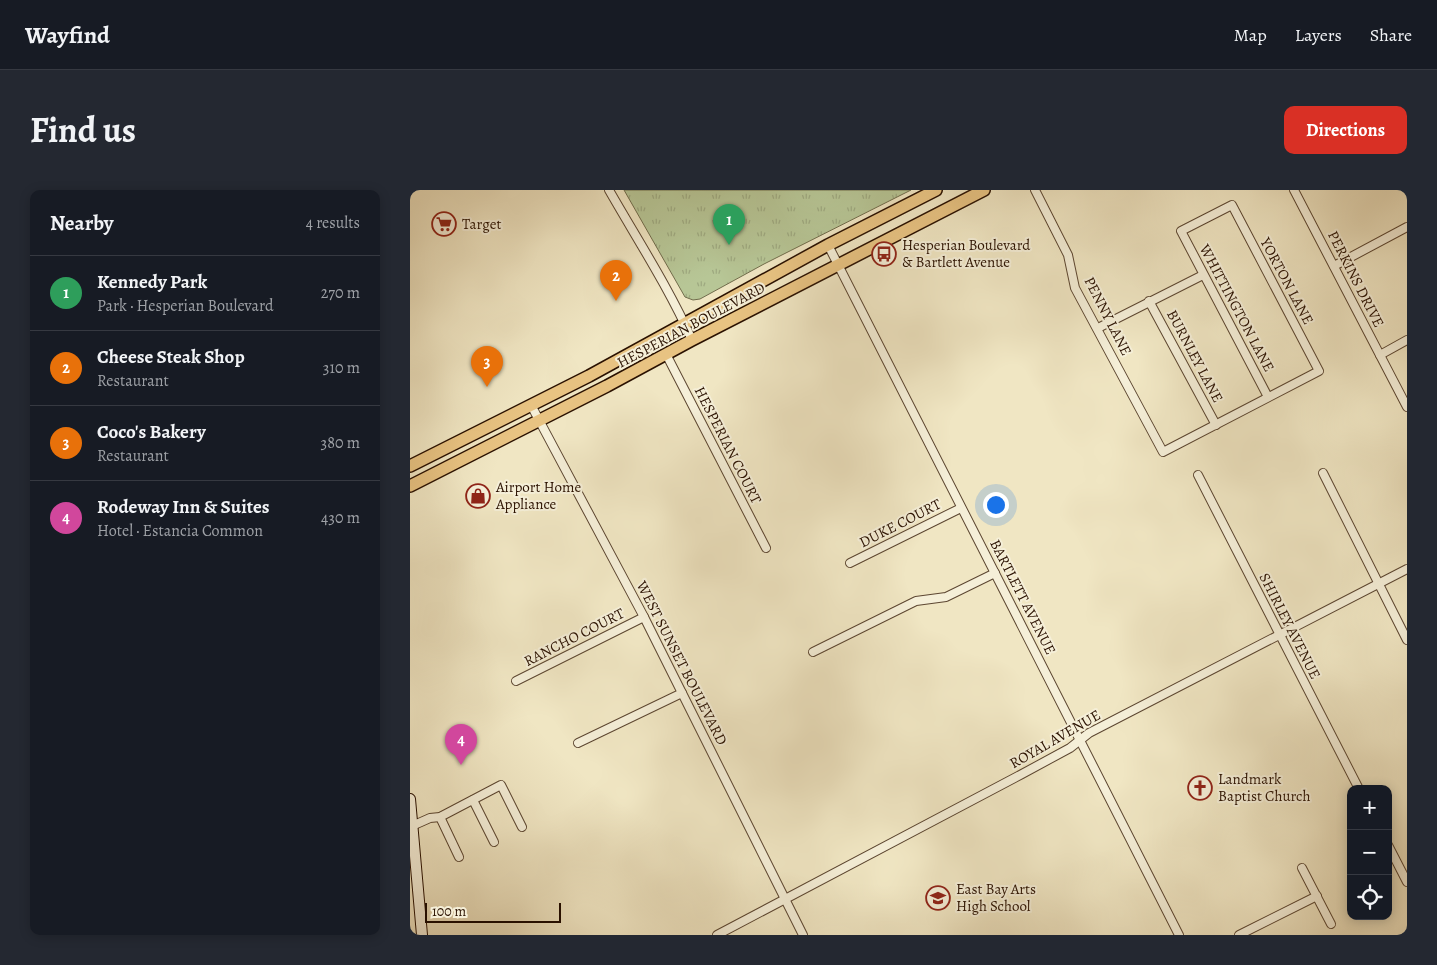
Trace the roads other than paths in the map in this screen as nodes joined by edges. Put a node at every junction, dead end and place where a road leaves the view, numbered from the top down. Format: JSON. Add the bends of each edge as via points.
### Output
{"nodes":[{"id":1,"x":609,"y":190,"type":"edge"},
{"id":2,"x":936,"y":190,"type":"edge"},
{"id":3,"x":984,"y":190,"type":"edge"},
{"id":4,"x":1035,"y":190,"type":"edge"},
{"id":5,"x":1294,"y":190,"type":"edge"},
{"id":6,"x":1407,"y":227,"type":"edge"},
{"id":7,"x":1181,"y":231,"type":"joint"},
{"id":8,"x":828,"y":245,"type":"junction"},
{"id":9,"x":838,"y":266,"type":"junction"},
{"id":10,"x":1334,"y":266,"type":"junction"},
{"id":11,"x":1203,"y":274,"type":"junction"},
{"id":12,"x":1149,"y":301,"type":"junction"},
{"id":13,"x":684,"y":322,"type":"junction"},
{"id":14,"x":1098,"y":328,"type":"junction"},
{"id":15,"x":692,"y":340,"type":"junction"},
{"id":16,"x":1407,"y":340,"type":"edge"},
{"id":17,"x":666,"y":354,"type":"junction"},
{"id":18,"x":1380,"y":355,"type":"junction"},
{"id":19,"x":1268,"y":397,"type":"junction"},
{"id":20,"x":531,"y":406,"type":"junction"},
{"id":21,"x":1407,"y":407,"type":"edge"},
{"id":22,"x":539,"y":420,"type":"junction"},
{"id":23,"x":1216,"y":425,"type":"junction"},
{"id":24,"x":410,"y":466,"type":"edge"},
{"id":25,"x":1322,"y":472,"type":"dead end"},
{"id":26,"x":1198,"y":475,"type":"dead end"},
{"id":27,"x":410,"y":486,"type":"edge"},
{"id":28,"x":962,"y":508,"type":"junction"},
{"id":29,"x":766,"y":548,"type":"dead end"},
{"id":30,"x":850,"y":564,"type":"dead end"},
{"id":31,"x":1407,"y":568,"type":"edge"},
{"id":32,"x":995,"y":573,"type":"junction"},
{"id":33,"x":1378,"y":584,"type":"junction"},
{"id":34,"x":644,"y":617,"type":"junction"},
{"id":35,"x":1279,"y":635,"type":"junction"},
{"id":36,"x":1407,"y":640,"type":"edge"},
{"id":37,"x":813,"y":652,"type":"dead end"},
{"id":38,"x":516,"y":681,"type":"dead end"},
{"id":39,"x":682,"y":693,"type":"junction"},
{"id":40,"x":1080,"y":740,"type":"junction"},
{"id":41,"x":578,"y":743,"type":"dead end"},
{"id":42,"x":1357,"y":785,"type":"edge"},
{"id":43,"x":410,"y":799,"type":"edge"},
{"id":44,"x":473,"y":800,"type":"junction"},
{"id":45,"x":440,"y":817,"type":"junction"},
{"id":46,"x":412,"y":826,"type":"junction"},
{"id":47,"x":522,"y":827,"type":"dead end"},
{"id":48,"x":494,"y":842,"type":"dead end"},
{"id":49,"x":1392,"y":854,"type":"edge"},
{"id":50,"x":459,"y":857,"type":"dead end"},
{"id":51,"x":1302,"y":868,"type":"dead end"},
{"id":52,"x":1407,"y":882,"type":"edge"},
{"id":53,"x":1317,"y":896,"type":"junction"},
{"id":54,"x":785,"y":900,"type":"junction"},
{"id":55,"x":1331,"y":924,"type":"dead end"},
{"id":56,"x":422,"y":935,"type":"edge"},
{"id":57,"x":717,"y":935,"type":"edge"},
{"id":58,"x":803,"y":935,"type":"edge"},
{"id":59,"x":1179,"y":935,"type":"edge"},
{"id":60,"x":1239,"y":935,"type":"edge"}],
"edges":[{"from":1,"to":13,"type":"street"},
{"from":2,"to":8,"type":"main road","name":"HESPERIAN BOULEVARD"},
{"from":3,"to":9,"type":"main road","name":"HESPERIAN BOULEVARD"},
{"from":4,"to":14,"type":"street","name":"PENNY LANE","via":[[1068,255],[1075,288]]},
{"from":5,"to":10,"type":"street","name":"PERKINS DRIVE"},
{"from":6,"to":10,"type":"street"},
{"from":7,"to":11,"type":"street","name":"WHITTINGTON LANE"},
{"from":7,"to":19,"type":"street","name":"YORTON LANE","via":[[1232,205],[1319,371]]},
{"from":8,"to":9,"type":"street","name":"BARTLETT AVENUE"},
{"from":8,"to":13,"type":"main road","name":"HESPERIAN BOULEVARD"},
{"from":9,"to":15,"type":"main road","name":"HESPERIAN BOULEVARD"},
{"from":9,"to":28,"type":"street","name":"BARTLETT AVENUE"},
{"from":10,"to":18,"type":"street","name":"PERKINS DRIVE"},
{"from":11,"to":12,"type":"street"},
{"from":11,"to":19,"type":"street","name":"WHITTINGTON LANE"},
{"from":12,"to":14,"type":"street"},
{"from":12,"to":23,"type":"street","name":"BURNLEY LANE"},
{"from":13,"to":15,"type":"street"},
{"from":13,"to":20,"type":"main road","name":"HESPERIAN BOULEVARD"},
{"from":14,"to":23,"type":"street","name":"PENNY LANE","via":[[1163,452]]},
{"from":15,"to":17,"type":"main road","name":"HESPERIAN BOULEVARD"},
{"from":16,"to":18,"type":"street"},
{"from":17,"to":22,"type":"main road","name":"HESPERIAN BOULEVARD"},
{"from":17,"to":29,"type":"street","name":"HESPERIAN COURT"},
{"from":18,"to":21,"type":"street","name":"PERKINS DRIVE"},
{"from":19,"to":23,"type":"street"},
{"from":20,"to":22,"type":"street","name":"WEST SUNSET BOULEVARD"},
{"from":20,"to":24,"type":"main road","name":"HESPERIAN BOULEVARD"},
{"from":22,"to":27,"type":"main road","name":"HESPERIAN BOULEVARD"},
{"from":22,"to":34,"type":"street","name":"WEST SUNSET BOULEVARD"},
{"from":25,"to":33,"type":"street"},
{"from":26,"to":35,"type":"street","name":"SHIRLEY AVENUE"},
{"from":28,"to":30,"type":"street","name":"DUKE COURT"},
{"from":28,"to":32,"type":"street","name":"BARTLETT AVENUE"},
{"from":31,"to":33,"type":"street","name":"ROYAL AVENUE"},
{"from":32,"to":37,"type":"street","via":[[946,597],[916,601]]},
{"from":32,"to":40,"type":"street","name":"BARTLETT AVENUE"},
{"from":33,"to":35,"type":"street","name":"ROYAL AVENUE"},
{"from":33,"to":36,"type":"street"},
{"from":34,"to":38,"type":"street","name":"RANCHO COURT"},
{"from":34,"to":39,"type":"street","name":"WEST SUNSET BOULEVARD"},
{"from":35,"to":40,"type":"street","name":"ROYAL AVENUE"},
{"from":35,"to":42,"type":"street","name":"SHIRLEY AVENUE"},
{"from":39,"to":41,"type":"street"},
{"from":39,"to":54,"type":"street","name":"WEST SUNSET BOULEVARD"},
{"from":40,"to":54,"type":"street","name":"ROYAL AVENUE"},
{"from":40,"to":59,"type":"street","name":"BARTLETT AVENUE"},
{"from":43,"to":46,"type":"main road"},
{"from":44,"to":45,"type":"street"},
{"from":44,"to":47,"type":"street","via":[[501,785]]},
{"from":44,"to":48,"type":"street"},
{"from":45,"to":46,"type":"street"},
{"from":45,"to":50,"type":"street"},
{"from":46,"to":56,"type":"main road"},
{"from":49,"to":52,"type":"street"},
{"from":51,"to":53,"type":"street"},
{"from":53,"to":55,"type":"street"},
{"from":53,"to":60,"type":"street"},
{"from":54,"to":57,"type":"street","name":"ROYAL AVENUE"},
{"from":54,"to":58,"type":"street","name":"WEST SUNSET BOULEVARD"}]}
